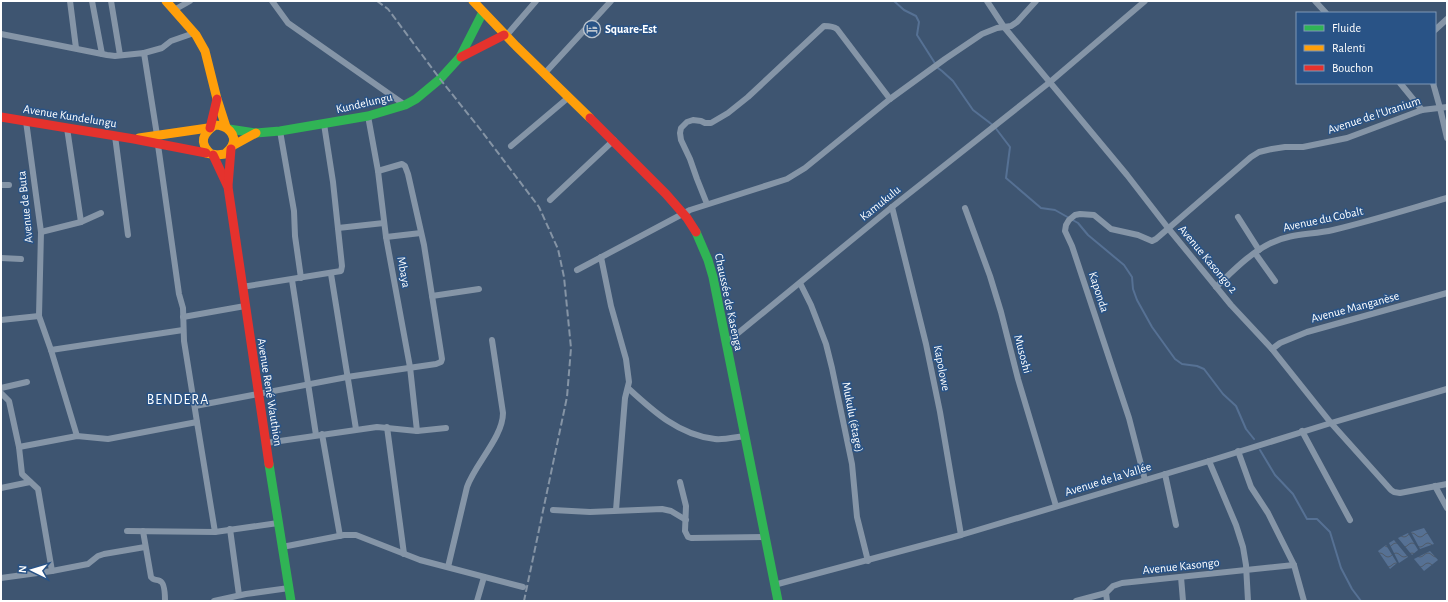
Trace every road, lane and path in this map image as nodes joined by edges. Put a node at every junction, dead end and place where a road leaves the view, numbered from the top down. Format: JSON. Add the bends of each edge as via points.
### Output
{"nodes":[{"id":1,"x":70,"y":1,"type":"edge"},
{"id":2,"x":92,"y":1,"type":"edge"},
{"id":3,"x":111,"y":1,"type":"edge"},
{"id":4,"x":166,"y":1,"type":"edge"},
{"id":5,"x":190,"y":1,"type":"edge"},
{"id":6,"x":272,"y":1,"type":"edge"},
{"id":7,"x":473,"y":1,"type":"edge"},
{"id":8,"x":536,"y":1,"type":"edge"},
{"id":9,"x":612,"y":1,"type":"edge"},
{"id":10,"x":987,"y":1,"type":"edge"},
{"id":11,"x":1036,"y":1,"type":"edge"},
{"id":12,"x":1145,"y":1,"type":"edge"},
{"id":13,"x":1315,"y":1,"type":"edge"},
{"id":14,"x":174,"y":10,"type":"junction"},
{"id":15,"x":483,"y":12,"type":"junction"},
{"id":16,"x":1325,"y":12,"type":"edge"},
{"id":17,"x":1447,"y":19,"type":"edge"},
{"id":18,"x":1004,"y":27,"type":"junction"},
{"id":19,"x":1436,"y":29,"type":"edge"},
{"id":20,"x":194,"y":33,"type":"junction"},
{"id":21,"x":1,"y":34,"type":"edge"},
{"id":22,"x":505,"y":35,"type":"junction"},
{"id":23,"x":76,"y":48,"type":"junction"},
{"id":24,"x":144,"y":53,"type":"junction"},
{"id":25,"x":102,"y":54,"type":"junction"},
{"id":26,"x":120,"y":55,"type":"junction"},
{"id":27,"x":460,"y":58,"type":"junction"},
{"id":28,"x":545,"y":73,"type":"junction"},
{"id":29,"x":1050,"y":82,"type":"junction"},
{"id":30,"x":1401,"y":84,"type":"edge"},
{"id":31,"x":1433,"y":84,"type":"edge"},
{"id":32,"x":569,"y":97,"type":"junction"},
{"id":33,"x":216,"y":99,"type":"junction"},
{"id":34,"x":890,"y":99,"type":"junction"},
{"id":35,"x":405,"y":105,"type":"junction"},
{"id":36,"x":1444,"y":108,"type":"edge"},
{"id":37,"x":1422,"y":110,"type":"junction"},
{"id":38,"x":368,"y":116,"type":"junction"},
{"id":39,"x":1,"y":117,"type":"edge"},
{"id":40,"x":26,"y":121,"type":"junction"},
{"id":41,"x":324,"y":124,"type":"junction"},
{"id":42,"x":67,"y":128,"type":"junction"},
{"id":43,"x":209,"y":128,"type":"junction"},
{"id":44,"x":227,"y":128,"type":"junction"},
{"id":45,"x":280,"y":131,"type":"junction"},
{"id":46,"x":256,"y":134,"type":"junction"},
{"id":47,"x":115,"y":136,"type":"junction"},
{"id":48,"x":1447,"y":138,"type":"edge"},
{"id":49,"x":157,"y":140,"type":"junction"},
{"id":50,"x":614,"y":140,"type":"junction"},
{"id":51,"x":511,"y":146,"type":"dead end"},
{"id":52,"x":232,"y":148,"type":"junction"},
{"id":53,"x":212,"y":154,"type":"junction"},
{"id":54,"x":378,"y":170,"type":"junction"},
{"id":55,"x":1,"y":185,"type":"edge"},
{"id":56,"x":9,"y":185,"type":"dead end"},
{"id":57,"x":228,"y":187,"type":"junction"},
{"id":58,"x":1447,"y":198,"type":"edge"},
{"id":59,"x":550,"y":200,"type":"dead end"},
{"id":60,"x":707,"y":204,"type":"junction"},
{"id":61,"x":892,"y":207,"type":"junction"},
{"id":62,"x":965,"y":208,"type":"dead end"},
{"id":63,"x":101,"y":213,"type":"dead end"},
{"id":64,"x":685,"y":214,"type":"junction"},
{"id":65,"x":1238,"y":217,"type":"dead end"},
{"id":66,"x":81,"y":222,"type":"junction"},
{"id":67,"x":384,"y":223,"type":"junction"},
{"id":68,"x":338,"y":228,"type":"junction"},
{"id":69,"x":1168,"y":228,"type":"junction"},
{"id":70,"x":41,"y":232,"type":"junction"},
{"id":71,"x":422,"y":233,"type":"junction"},
{"id":72,"x":128,"y":235,"type":"dead end"},
{"id":73,"x":386,"y":237,"type":"junction"},
{"id":74,"x":1257,"y":251,"type":"junction"},
{"id":75,"x":601,"y":257,"type":"junction"},
{"id":76,"x":1,"y":258,"type":"edge"},
{"id":77,"x":21,"y":259,"type":"dead end"},
{"id":78,"x":577,"y":270,"type":"dead end"},
{"id":79,"x":331,"y":274,"type":"junction"},
{"id":80,"x":301,"y":278,"type":"junction"},
{"id":81,"x":292,"y":280,"type":"junction"},
{"id":82,"x":1275,"y":281,"type":"dead end"},
{"id":83,"x":800,"y":283,"type":"junction"},
{"id":84,"x":242,"y":287,"type":"junction"},
{"id":85,"x":1216,"y":287,"type":"junction"},
{"id":86,"x":479,"y":289,"type":"dead end"},
{"id":87,"x":1447,"y":293,"type":"edge"},
{"id":88,"x":432,"y":296,"type":"junction"},
{"id":89,"x":245,"y":306,"type":"junction"},
{"id":90,"x":40,"y":316,"type":"junction"},
{"id":91,"x":183,"y":317,"type":"junction"},
{"id":92,"x":1,"y":320,"type":"edge"},
{"id":93,"x":183,"y":330,"type":"junction"},
{"id":94,"x":492,"y":340,"type":"dead end"},
{"id":95,"x":726,"y":343,"type":"junction"},
{"id":96,"x":1272,"y":349,"type":"junction"},
{"id":97,"x":51,"y":350,"type":"junction"},
{"id":98,"x":410,"y":367,"type":"junction"},
{"id":99,"x":347,"y":377,"type":"junction"},
{"id":100,"x":27,"y":382,"type":"dead end"},
{"id":101,"x":309,"y":384,"type":"junction"},
{"id":102,"x":1,"y":388,"type":"edge"},
{"id":103,"x":628,"y":388,"type":"junction"},
{"id":104,"x":1447,"y":389,"type":"edge"},
{"id":105,"x":1,"y":393,"type":"edge"},
{"id":106,"x":258,"y":393,"type":"junction"},
{"id":107,"x":8,"y":400,"type":"junction"},
{"id":108,"x":1,"y":402,"type":"edge"},
{"id":109,"x":195,"y":406,"type":"junction"},
{"id":110,"x":197,"y":422,"type":"junction"},
{"id":111,"x":1331,"y":422,"type":"junction"},
{"id":112,"x":387,"y":427,"type":"junction"},
{"id":113,"x":446,"y":428,"type":"dead end"},
{"id":114,"x":356,"y":429,"type":"junction"},
{"id":115,"x":1302,"y":431,"type":"junction"},
{"id":116,"x":417,"y":432,"type":"junction"},
{"id":117,"x":319,"y":434,"type":"junction"},
{"id":118,"x":77,"y":436,"type":"junction"},
{"id":119,"x":745,"y":436,"type":"junction"},
{"id":120,"x":266,"y":443,"type":"junction"},
{"id":121,"x":19,"y":447,"type":"junction"},
{"id":122,"x":1238,"y":451,"type":"junction"},
{"id":123,"x":1209,"y":461,"type":"junction"},
{"id":124,"x":1165,"y":474,"type":"junction"},
{"id":125,"x":1145,"y":480,"type":"junction"},
{"id":126,"x":30,"y":482,"type":"junction"},
{"id":127,"x":680,"y":482,"type":"dead end"},
{"id":128,"x":1447,"y":484,"type":"edge"},
{"id":129,"x":1435,"y":486,"type":"junction"},
{"id":130,"x":1,"y":488,"type":"edge"},
{"id":131,"x":1056,"y":506,"type":"junction"},
{"id":132,"x":1447,"y":508,"type":"edge"},
{"id":133,"x":553,"y":510,"type":"dead end"},
{"id":134,"x":616,"y":510,"type":"junction"},
{"id":135,"x":686,"y":520,"type":"junction"},
{"id":136,"x":1350,"y":520,"type":"dead end"},
{"id":137,"x":278,"y":523,"type":"junction"},
{"id":138,"x":1176,"y":525,"type":"dead end"},
{"id":139,"x":230,"y":529,"type":"junction"},
{"id":140,"x":127,"y":531,"type":"dead end"},
{"id":141,"x":143,"y":531,"type":"junction"},
{"id":142,"x":215,"y":532,"type":"junction"},
{"id":143,"x":961,"y":535,"type":"junction"},
{"id":144,"x":340,"y":536,"type":"junction"},
{"id":145,"x":764,"y":537,"type":"junction"},
{"id":146,"x":145,"y":547,"type":"junction"},
{"id":147,"x":282,"y":547,"type":"junction"},
{"id":148,"x":404,"y":554,"type":"junction"},
{"id":149,"x":868,"y":561,"type":"junction"},
{"id":150,"x":1294,"y":565,"type":"junction"},
{"id":151,"x":448,"y":568,"type":"junction"},
{"id":152,"x":1247,"y":570,"type":"junction"},
{"id":153,"x":52,"y":571,"type":"junction"},
{"id":154,"x":484,"y":577,"type":"junction"},
{"id":155,"x":1182,"y":577,"type":"junction"},
{"id":156,"x":1,"y":578,"type":"edge"},
{"id":157,"x":774,"y":585,"type":"junction"},
{"id":158,"x":289,"y":588,"type":"junction"},
{"id":159,"x":523,"y":588,"type":"dead end"},
{"id":160,"x":1106,"y":593,"type":"junction"},
{"id":161,"x":239,"y":595,"type":"junction"},
{"id":162,"x":224,"y":600,"type":"edge"},
{"id":163,"x":165,"y":601,"type":"edge"},
{"id":164,"x":214,"y":601,"type":"edge"},
{"id":165,"x":291,"y":601,"type":"edge"},
{"id":166,"x":477,"y":601,"type":"edge"},
{"id":167,"x":778,"y":601,"type":"edge"},
{"id":168,"x":1076,"y":601,"type":"edge"},
{"id":169,"x":1107,"y":601,"type":"edge"},
{"id":170,"x":1184,"y":601,"type":"edge"},
{"id":171,"x":1248,"y":601,"type":"edge"},
{"id":172,"x":1304,"y":601,"type":"edge"}],
"edges":[{"from":1,"to":23,"type":"street"},
{"from":2,"to":25,"type":"street"},
{"from":3,"to":26,"type":"street"},
{"from":4,"to":14,"type":"street"},
{"from":5,"to":14,"type":"street"},
{"from":6,"to":35,"type":"street","via":[[288,23]]},
{"from":7,"to":15,"type":"street","name":"Chaussée de Kasenga"},
{"from":8,"to":22,"type":"street"},
{"from":9,"to":28,"type":"street"},
{"from":10,"to":18,"type":"street","name":"Avenue Kasongo 2"},
{"from":11,"to":18,"type":"street","via":[[1017,22]]},
{"from":12,"to":29,"type":"street","name":"Kamukulu"},
{"from":13,"to":16,"type":"street"},
{"from":14,"to":20,"type":"street"},
{"from":15,"to":22,"type":"street","name":"Chaussée de Kasenga"},
{"from":15,"to":27,"type":"street"},
{"from":17,"to":19,"type":"street"},
{"from":18,"to":29,"type":"street","name":"Avenue Kasongo 2"},
{"from":18,"to":34,"type":"street","via":[[982,34]]},
{"from":20,"to":24,"type":"street","via":[[171,41],[162,48]]},
{"from":20,"to":33,"type":"street","via":[[208,59]]},
{"from":21,"to":23,"type":"street"},
{"from":22,"to":27,"type":"street"},
{"from":22,"to":28,"type":"street","name":"Chaussée de Kasenga"},
{"from":23,"to":25,"type":"street"},
{"from":24,"to":26,"type":"street"},
{"from":24,"to":49,"type":"street"},
{"from":25,"to":26,"type":"street"},
{"from":27,"to":35,"type":"street","name":"Kundelungu","via":[[440,79]]},
{"from":28,"to":32,"type":"street","name":"Chaussée de Kasenga"},
{"from":29,"to":61,"type":"street","name":"Kamukulu"},
{"from":29,"to":69,"type":"street","name":"Avenue Kasongo 2"},
{"from":30,"to":37,"type":"street"},
{"from":31,"to":36,"type":"street"},
{"from":32,"to":50,"type":"street","name":"Chaussée de Kasenga"},
{"from":32,"to":51,"type":"street"},
{"from":33,"to":43,"type":"street"},
{"from":33,"to":44,"type":"street"},
{"from":34,"to":60,"type":"street","via":[[805,168],[787,179]]},
{"from":34,"to":60,"type":"street","via":[[837,30],[824,26],[728,113],[711,123],[693,120],[681,128],[681,140]]},
{"from":35,"to":38,"type":"street","name":"Kundelungu"},
{"from":36,"to":37,"type":"street","name":"Avenue de l'Uranium"},
{"from":36,"to":48,"type":"street"},
{"from":37,"to":69,"type":"street","name":"Avenue de l'Uranium","via":[[1346,138],[1304,147],[1285,147],[1259,152]]},
{"from":38,"to":41,"type":"street","name":"Kundelungu"},
{"from":38,"to":54,"type":"street","name":"Mbaya"},
{"from":39,"to":40,"type":"street","name":"Avenue Kundelungu"},
{"from":40,"to":42,"type":"street","name":"Avenue Kundelungu"},
{"from":40,"to":70,"type":"street","name":"Avenue de Buta"},
{"from":41,"to":45,"type":"street","name":"Kundelungu"},
{"from":41,"to":68,"type":"street"},
{"from":42,"to":47,"type":"street","name":"Avenue Kundelungu"},
{"from":42,"to":66,"type":"street"},
{"from":43,"to":44,"type":"street","via":[[218,125]]},
{"from":43,"to":49,"type":"street","name":"Avenue Kundelungu"},
{"from":43,"to":53,"type":"street","via":[[203,142]]},
{"from":44,"to":46,"type":"street"},
{"from":44,"to":52,"type":"street","via":[[233,136]]},
{"from":45,"to":46,"type":"street","name":"Kundelungu"},
{"from":45,"to":80,"type":"street","via":[[294,211]]},
{"from":46,"to":52,"type":"street"},
{"from":47,"to":49,"type":"street","name":"Avenue Kundelungu"},
{"from":47,"to":72,"type":"street"},
{"from":49,"to":53,"type":"street"},
{"from":49,"to":91,"type":"street"},
{"from":50,"to":59,"type":"street"},
{"from":50,"to":64,"type":"street","name":"Chaussée de Kasenga"},
{"from":52,"to":53,"type":"street","via":[[225,154]]},
{"from":52,"to":57,"type":"street"},
{"from":53,"to":57,"type":"street"},
{"from":54,"to":67,"type":"street","name":"Mbaya"},
{"from":54,"to":71,"type":"street","via":[[401,164],[405,166]]},
{"from":55,"to":56,"type":"street"},
{"from":57,"to":84,"type":"street","name":"Avenue René Wauthion"},
{"from":58,"to":74,"type":"street","name":"Avenue du Cobalt","via":[[1335,229],[1289,236]]},
{"from":60,"to":64,"type":"street"},
{"from":61,"to":83,"type":"street","name":"Kamukulu"},
{"from":61,"to":143,"type":"street","name":"Kapolowe","via":[[928,351]]},
{"from":62,"to":131,"type":"street","name":"Musoshi","via":[[1001,312]]},
{"from":63,"to":66,"type":"street"},
{"from":64,"to":75,"type":"street"},
{"from":64,"to":95,"type":"street","name":"Chaussée de Kasenga","via":[[708,257]]},
{"from":65,"to":74,"type":"street"},
{"from":66,"to":70,"type":"street"},
{"from":67,"to":68,"type":"street"},
{"from":67,"to":73,"type":"street","name":"Mbaya"},
{"from":68,"to":79,"type":"street","via":[[342,266],[339,272]]},
{"from":69,"to":85,"type":"street","name":"Avenue Kasongo 2"},
{"from":69,"to":125,"type":"street","name":"Kaponda","via":[[1152,242],[1138,235],[1111,228],[1094,215],[1080,214],[1069,220],[1065,231],[1129,418]]},
{"from":70,"to":90,"type":"street","name":"Avenue de Buta"},
{"from":71,"to":73,"type":"street"},
{"from":71,"to":88,"type":"street"},
{"from":73,"to":98,"type":"street","name":"Mbaya"},
{"from":74,"to":82,"type":"street"},
{"from":74,"to":85,"type":"street","name":"Avenue du Cobalt"},
{"from":75,"to":78,"type":"street"},
{"from":75,"to":103,"type":"street","via":[[611,306],[626,358]]},
{"from":76,"to":77,"type":"street"},
{"from":79,"to":80,"type":"street"},
{"from":79,"to":99,"type":"street"},
{"from":80,"to":81,"type":"street"},
{"from":81,"to":84,"type":"street"},
{"from":81,"to":101,"type":"street"},
{"from":83,"to":95,"type":"street","name":"Kamukulu"},
{"from":83,"to":149,"type":"street","name":"Mukulu (étage)","via":[[826,344],[832,368],[852,464],[857,517]]},
{"from":84,"to":89,"type":"street","name":"Avenue René Wauthion"},
{"from":85,"to":96,"type":"street","name":"Avenue Kasongo 2"},
{"from":86,"to":88,"type":"street"},
{"from":87,"to":96,"type":"street","name":"Avenue Manganèse","via":[[1307,332]]},
{"from":88,"to":98,"type":"street","via":[[442,361]]},
{"from":89,"to":91,"type":"street"},
{"from":89,"to":106,"type":"street","name":"Avenue René Wauthion"},
{"from":90,"to":92,"type":"street"},
{"from":90,"to":97,"type":"street","name":"Avenue de Buta"},
{"from":91,"to":93,"type":"street"},
{"from":93,"to":97,"type":"street"},
{"from":93,"to":109,"type":"street"},
{"from":94,"to":151,"type":"street","via":[[502,420],[490,447],[471,476]]},
{"from":95,"to":119,"type":"street","name":"Chaussée de Kasenga"},
{"from":96,"to":111,"type":"street","name":"Avenue Kasongo 2"},
{"from":97,"to":118,"type":"street","name":"Avenue de Buta"},
{"from":98,"to":99,"type":"street"},
{"from":98,"to":116,"type":"street","name":"Mbaya"},
{"from":99,"to":101,"type":"street"},
{"from":99,"to":114,"type":"street"},
{"from":100,"to":102,"type":"street"},
{"from":101,"to":106,"type":"street"},
{"from":101,"to":117,"type":"street"},
{"from":103,"to":119,"type":"street","via":[[680,429],[715,439]]},
{"from":103,"to":134,"type":"street","via":[[625,398]]},
{"from":104,"to":111,"type":"street","name":"Avenue de la Vallée"},
{"from":105,"to":107,"type":"street"},
{"from":106,"to":109,"type":"street"},
{"from":106,"to":120,"type":"street","name":"Avenue René Wauthion"},
{"from":107,"to":108,"type":"street"},
{"from":107,"to":121,"type":"street"},
{"from":109,"to":110,"type":"street"},
{"from":110,"to":118,"type":"street","via":[[108,439]]},
{"from":110,"to":142,"type":"street"},
{"from":111,"to":115,"type":"street","name":"Avenue de la Vallée"},
{"from":111,"to":129,"type":"street","name":"Avenue Kasongo 2","via":[[1394,492]]},
{"from":112,"to":114,"type":"street"},
{"from":112,"to":116,"type":"street"},
{"from":112,"to":148,"type":"street"},
{"from":113,"to":116,"type":"street"},
{"from":114,"to":117,"type":"street"},
{"from":115,"to":122,"type":"street","name":"Avenue de la Vallée"},
{"from":115,"to":136,"type":"street"},
{"from":117,"to":120,"type":"street"},
{"from":117,"to":144,"type":"street"},
{"from":118,"to":121,"type":"street"},
{"from":119,"to":145,"type":"street","name":"Chaussée de Kasenga"},
{"from":120,"to":137,"type":"street","name":"Avenue René Wauthion"},
{"from":121,"to":126,"type":"street","via":[[22,474]]},
{"from":122,"to":123,"type":"street","name":"Avenue de la Vallée"},
{"from":122,"to":150,"type":"street","via":[[1251,487],[1268,513]]},
{"from":123,"to":124,"type":"street","name":"Avenue de la Vallée"},
{"from":123,"to":152,"type":"street","via":[[1240,538]]},
{"from":124,"to":125,"type":"street","name":"Avenue de la Vallée"},
{"from":124,"to":138,"type":"street"},
{"from":125,"to":131,"type":"street","name":"Avenue de la Vallée"},
{"from":126,"to":130,"type":"street"},
{"from":126,"to":153,"type":"street","via":[[38,489]]},
{"from":127,"to":135,"type":"street"},
{"from":128,"to":129,"type":"street","name":"Avenue Kasongo 2"},
{"from":129,"to":132,"type":"street"},
{"from":131,"to":143,"type":"street","name":"Avenue de la Vallée"},
{"from":133,"to":134,"type":"street"},
{"from":134,"to":135,"type":"street","via":[[662,508]]},
{"from":135,"to":145,"type":"street","via":[[686,533],[691,538]]},
{"from":137,"to":139,"type":"street"},
{"from":137,"to":147,"type":"street","name":"Avenue René Wauthion"},
{"from":139,"to":142,"type":"street"},
{"from":139,"to":161,"type":"street"},
{"from":140,"to":141,"type":"street"},
{"from":141,"to":142,"type":"street"},
{"from":141,"to":146,"type":"street"},
{"from":143,"to":149,"type":"street","name":"Avenue de la Vallée"},
{"from":144,"to":147,"type":"street"},
{"from":144,"to":148,"type":"street","via":[[356,535]]},
{"from":145,"to":157,"type":"street","name":"Chaussée de Kasenga"},
{"from":146,"to":153,"type":"street","via":[[104,554],[88,564]]},
{"from":146,"to":163,"type":"street","via":[[150,577],[163,584]]},
{"from":147,"to":158,"type":"street","name":"Avenue René Wauthion"},
{"from":148,"to":151,"type":"street"},
{"from":149,"to":157,"type":"street","name":"Avenue de la Vallée"},
{"from":150,"to":152,"type":"street","name":"Avenue Kasongo"},
{"from":150,"to":172,"type":"street"},
{"from":151,"to":154,"type":"street"},
{"from":152,"to":155,"type":"street","name":"Avenue Kasongo"},
{"from":152,"to":171,"type":"street"},
{"from":153,"to":156,"type":"street"},
{"from":154,"to":159,"type":"street"},
{"from":154,"to":166,"type":"street"},
{"from":155,"to":160,"type":"street","name":"Avenue Kasongo","via":[[1122,583],[1111,586]]},
{"from":155,"to":170,"type":"street"},
{"from":157,"to":167,"type":"street","name":"Chaussée de Kasenga"},
{"from":158,"to":161,"type":"street"},
{"from":158,"to":165,"type":"street","name":"Avenue René Wauthion"},
{"from":160,"to":168,"type":"street","name":"Avenue Kasongo"},
{"from":160,"to":169,"type":"street"},
{"from":161,"to":162,"type":"street"},
{"from":162,"to":164,"type":"street"}]}
